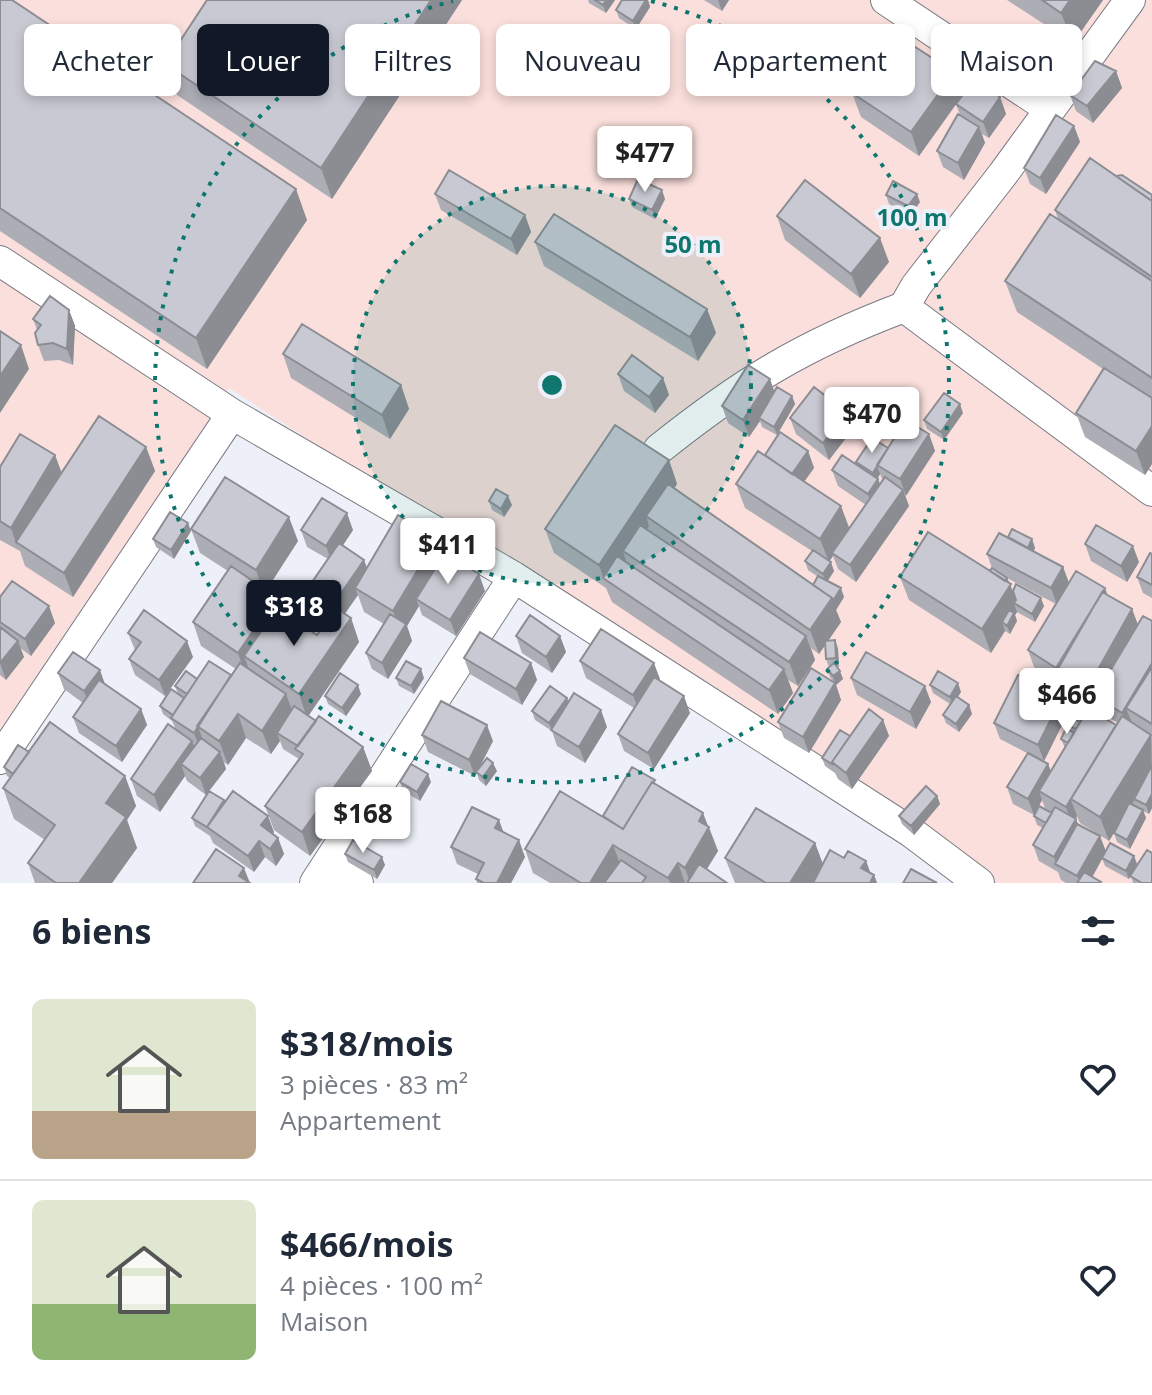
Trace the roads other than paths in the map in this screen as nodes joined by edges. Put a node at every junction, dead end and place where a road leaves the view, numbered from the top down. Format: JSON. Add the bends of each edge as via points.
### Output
{"nodes":[{"id":1,"x":886,"y":0,"type":"edge"},
{"id":2,"x":1130,"y":0,"type":"edge"},
{"id":3,"x":1050,"y":109,"type":"junction"},
{"id":4,"x":0,"y":261,"type":"edge"},
{"id":5,"x":904,"y":307,"type":"junction"},
{"id":6,"x":232,"y":414,"type":"junction"},
{"id":7,"x":659,"y":449,"type":"edge"},
{"id":8,"x":1152,"y":491,"type":"edge"},
{"id":9,"x":514,"y":577,"type":"junction"},
{"id":10,"x":0,"y":759,"type":"edge"},
{"id":11,"x":321,"y":874,"type":"edge"},
{"id":12,"x":358,"y":883,"type":"edge"},
{"id":13,"x":979,"y":883,"type":"edge"}],
"edges":[{"from":1,"to":3,"type":"street"},
{"from":2,"to":3,"type":"street"},
{"from":3,"to":5,"type":"street"},
{"from":4,"to":6,"type":"street"},
{"from":5,"to":7,"type":"street","via":[[837,332],[774,365]]},
{"from":5,"to":8,"type":"street"},
{"from":6,"to":9,"type":"street"},
{"from":6,"to":10,"type":"street"},
{"from":9,"to":11,"type":"street"},
{"from":9,"to":13,"type":"street","via":[[911,832]]},
{"from":11,"to":12,"type":"street"}]}
